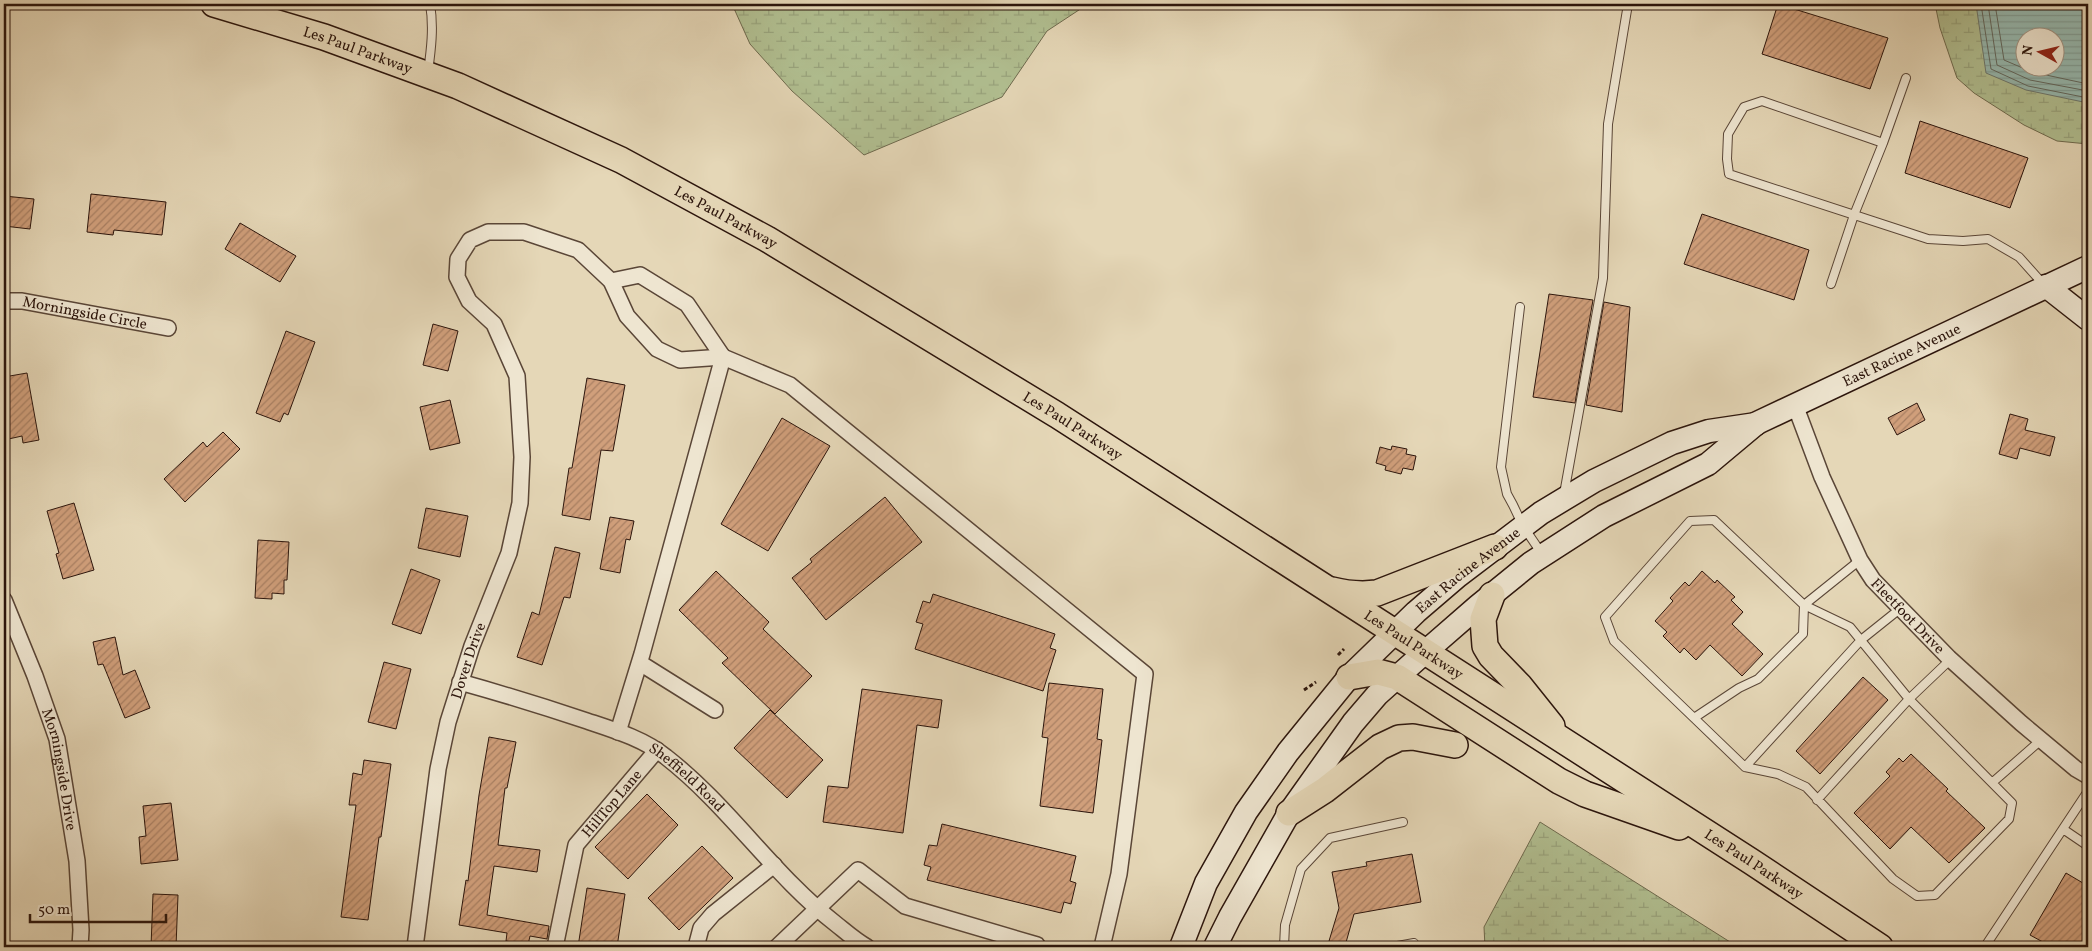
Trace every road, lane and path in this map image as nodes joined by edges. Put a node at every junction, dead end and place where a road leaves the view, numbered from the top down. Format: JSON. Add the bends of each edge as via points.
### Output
{"nodes":[{"id":1,"x":214,"y":4,"type":"edge"},
{"id":2,"x":430,"y":4,"type":"edge"},
{"id":3,"x":1628,"y":4,"type":"edge"},
{"id":4,"x":427,"y":74,"type":"junction"},
{"id":5,"x":1906,"y":78,"type":"dead end"},
{"id":6,"x":1883,"y":143,"type":"junction"},
{"id":7,"x":1854,"y":215,"type":"junction"},
{"id":8,"x":2088,"y":267,"type":"edge"},
{"id":9,"x":611,"y":281,"type":"junction"},
{"id":10,"x":1830,"y":284,"type":"dead end"},
{"id":11,"x":2046,"y":286,"type":"junction"},
{"id":12,"x":4,"y":300,"type":"edge"},
{"id":13,"x":1520,"y":307,"type":"dead end"},
{"id":14,"x":2088,"y":319,"type":"edge"},
{"id":15,"x":168,"y":328,"type":"dead end"},
{"id":16,"x":723,"y":357,"type":"junction"},
{"id":17,"x":1795,"y":405,"type":"junction"},
{"id":18,"x":1758,"y":424,"type":"junction"},
{"id":19,"x":1563,"y":500,"type":"junction"},
{"id":20,"x":1523,"y":526,"type":"junction"},
{"id":21,"x":1496,"y":547,"type":"junction"},
{"id":22,"x":1543,"y":556,"type":"junction"},
{"id":23,"x":1860,"y":560,"type":"junction"},
{"id":24,"x":1323,"y":587,"type":"junction"},
{"id":25,"x":1492,"y":594,"type":"junction"},
{"id":26,"x":4,"y":600,"type":"edge"},
{"id":27,"x":1804,"y":605,"type":"junction"},
{"id":28,"x":1901,"y":608,"type":"junction"},
{"id":29,"x":1395,"y":633,"type":"junction"},
{"id":30,"x":1861,"y":640,"type":"junction"},
{"id":31,"x":1344,"y":649,"type":"dead end"},
{"id":32,"x":1424,"y":653,"type":"junction"},
{"id":33,"x":1338,"y":655,"type":"dead end"},
{"id":34,"x":1372,"y":655,"type":"junction"},
{"id":35,"x":1951,"y":659,"type":"junction"},
{"id":36,"x":640,"y":663,"type":"junction"},
{"id":37,"x":1349,"y":677,"type":"junction"},
{"id":38,"x":1397,"y":678,"type":"junction"},
{"id":39,"x":460,"y":682,"type":"junction"},
{"id":40,"x":1316,"y":682,"type":"dead end"},
{"id":41,"x":1304,"y":690,"type":"dead end"},
{"id":42,"x":1909,"y":699,"type":"junction"},
{"id":43,"x":715,"y":710,"type":"dead end"},
{"id":44,"x":1694,"y":718,"type":"junction"},
{"id":45,"x":618,"y":732,"type":"junction"},
{"id":46,"x":2041,"y":740,"type":"junction"},
{"id":47,"x":1567,"y":744,"type":"junction"},
{"id":48,"x":1455,"y":745,"type":"dead end"},
{"id":49,"x":657,"y":750,"type":"junction"},
{"id":50,"x":1745,"y":767,"type":"junction"},
{"id":51,"x":2088,"y":776,"type":"edge"},
{"id":52,"x":1993,"y":782,"type":"junction"},
{"id":53,"x":2088,"y":791,"type":"edge"},
{"id":54,"x":1817,"y":800,"type":"junction"},
{"id":55,"x":1289,"y":812,"type":"junction"},
{"id":56,"x":1403,"y":822,"type":"dead end"},
{"id":57,"x":2063,"y":829,"type":"junction"},
{"id":58,"x":1719,"y":841,"type":"junction"},
{"id":59,"x":2088,"y":846,"type":"edge"},
{"id":60,"x":774,"y":865,"type":"junction"},
{"id":61,"x":816,"y":908,"type":"junction"},
{"id":62,"x":1414,"y":943,"type":"dead end"},
{"id":63,"x":1041,"y":946,"type":"edge"},
{"id":64,"x":80,"y":947,"type":"edge"},
{"id":65,"x":416,"y":947,"type":"edge"},
{"id":66,"x":555,"y":947,"type":"edge"},
{"id":67,"x":696,"y":947,"type":"edge"},
{"id":68,"x":777,"y":947,"type":"edge"},
{"id":69,"x":867,"y":947,"type":"edge"},
{"id":70,"x":1102,"y":947,"type":"edge"},
{"id":71,"x":1181,"y":947,"type":"edge"},
{"id":72,"x":1216,"y":947,"type":"edge"},
{"id":73,"x":1284,"y":947,"type":"edge"},
{"id":74,"x":1392,"y":947,"type":"edge"},
{"id":75,"x":1880,"y":947,"type":"edge"},
{"id":76,"x":1989,"y":947,"type":"edge"}],
"edges":[{"from":1,"to":4,"type":"main road","name":"Les Paul Parkway","via":[[324,37]]},
{"from":2,"to":4,"type":"lane","via":[[431,46]]},
{"from":3,"to":19,"type":"lane","via":[[1608,124],[1603,278]]},
{"from":4,"to":24,"type":"main road","name":"Les Paul Parkway","via":[[621,160],[767,239],[1057,416]]},
{"from":5,"to":6,"type":"lane"},
{"from":6,"to":7,"type":"lane"},
{"from":6,"to":7,"type":"lane","via":[[1762,101],[1744,108],[1728,134],[1728,174]]},
{"from":7,"to":10,"type":"lane"},
{"from":7,"to":11,"type":"lane","via":[[1928,239],[1988,239],[2019,258]]},
{"from":8,"to":11,"type":"main road","name":"East Racine Avenue"},
{"from":9,"to":16,"type":"street","via":[[640,275],[687,304]]},
{"from":9,"to":16,"type":"street","via":[[627,316],[657,349],[680,360]]},
{"from":9,"to":39,"type":"street","name":"Dover Drive","via":[[578,250],[524,232],[488,232],[470,240],[458,259],[457,278],[469,301],[494,324],[517,376],[522,457],[520,503],[509,553]]},
{"from":11,"to":14,"type":"main road"},
{"from":11,"to":17,"type":"main road","name":"East Racine Avenue"},
{"from":12,"to":15,"type":"street","name":"Morningside Circle","via":[[22,300]]},
{"from":13,"to":20,"type":"lane","via":[[1501,467],[1508,494]]},
{"from":16,"to":36,"type":"street"},
{"from":16,"to":70,"type":"street","via":[[790,385],[1145,674],[1118,874]]},
{"from":17,"to":18,"type":"main road","name":"East Racine Avenue"},
{"from":17,"to":23,"type":"street","name":"Fleetfoot Drive","via":[[1822,477]]},
{"from":18,"to":19,"type":"main road","name":"East Racine Avenue","via":[[1709,431],[1672,443]]},
{"from":18,"to":22,"type":"main road","name":"East Racine Avenue","via":[[1708,464],[1604,516]]},
{"from":19,"to":20,"type":"main road","name":"East Racine Avenue"},
{"from":20,"to":21,"type":"main road","name":"East Racine Avenue"},
{"from":20,"to":22,"type":"lane"},
{"from":21,"to":24,"type":"main road","via":[[1377,593],[1346,594]]},
{"from":21,"to":29,"type":"main road","name":"East Racine Avenue","via":[[1451,582]]},
{"from":22,"to":25,"type":"main road","name":"East Racine Avenue"},
{"from":23,"to":27,"type":"lane"},
{"from":23,"to":28,"type":"street","name":"Fleetfoot Drive","via":[[1873,580]]},
{"from":24,"to":29,"type":"main road","name":"Les Paul Parkway"},
{"from":25,"to":32,"type":"main road","name":"East Racine Avenue"},
{"from":25,"to":47,"type":"main road","via":[[1482,619],[1485,646]]},
{"from":26,"to":64,"type":"street","name":"Morningside Drive","via":[[36,676],[57,740],[77,861]]},
{"from":27,"to":30,"type":"lane","via":[[1850,627]]},
{"from":27,"to":44,"type":"lane","via":[[1803,634],[1758,679]]},
{"from":27,"to":44,"type":"lane","via":[[1714,520],[1690,521],[1605,617],[1614,641]]},
{"from":28,"to":30,"type":"lane"},
{"from":28,"to":35,"type":"street","name":"Fleetfoot Drive"},
{"from":29,"to":32,"type":"main road","name":"Les Paul Parkway"},
{"from":29,"to":34,"type":"main road","name":"East Racine Avenue"},
{"from":30,"to":42,"type":"lane"},
{"from":30,"to":50,"type":"lane"},
{"from":31,"to":33,"type":"path"},
{"from":32,"to":34,"type":"main road","via":[[1397,662]]},
{"from":32,"to":38,"type":"main road","name":"East Racine Avenue"},
{"from":32,"to":47,"type":"main road","name":"Les Paul Parkway"},
{"from":34,"to":37,"type":"main road","name":"East Racine Avenue"},
{"from":35,"to":42,"type":"lane"},
{"from":35,"to":46,"type":"street","name":"Fleetfoot Drive"},
{"from":36,"to":43,"type":"street"},
{"from":36,"to":45,"type":"street"},
{"from":37,"to":38,"type":"main road","via":[[1378,672]]},
{"from":37,"to":71,"type":"main road","name":"East Racine Avenue","via":[[1295,743],[1246,812],[1206,883]]},
{"from":38,"to":55,"type":"main road","name":"East Racine Avenue","via":[[1353,723]]},
{"from":38,"to":58,"type":"main road","via":[[1559,782]]},
{"from":39,"to":45,"type":"street","name":"Sheffield Road","via":[[535,703]]},
{"from":39,"to":65,"type":"street","name":"Dover Drive","via":[[438,769]]},
{"from":40,"to":41,"type":"path"},
{"from":42,"to":52,"type":"lane"},
{"from":42,"to":54,"type":"lane"},
{"from":44,"to":50,"type":"lane"},
{"from":45,"to":49,"type":"street","name":"Sheffield Road"},
{"from":46,"to":51,"type":"street","name":"Fleetfoot Drive"},
{"from":46,"to":52,"type":"lane"},
{"from":47,"to":58,"type":"main road","name":"Les Paul Parkway"},
{"from":48,"to":55,"type":"main road","via":[[1413,737],[1399,738],[1380,747],[1326,790]]},
{"from":49,"to":60,"type":"street","name":"Sheffield Road","via":[[700,785]]},
{"from":49,"to":66,"type":"street","name":"HillTop Lane","via":[[576,845]]},
{"from":50,"to":54,"type":"lane","via":[[1778,774],[1806,788]]},
{"from":52,"to":54,"type":"lane","via":[[2012,802],[2009,818],[1935,895],[1917,896],[1894,879]]},
{"from":53,"to":57,"type":"lane"},
{"from":55,"to":72,"type":"main road","name":"East Racine Avenue"},
{"from":56,"to":73,"type":"lane","via":[[1330,838],[1301,869],[1284,925]]},
{"from":57,"to":59,"type":"lane"},
{"from":57,"to":76,"type":"lane","via":[[1986,945]]},
{"from":58,"to":75,"type":"main road","name":"Les Paul Parkway"},
{"from":60,"to":61,"type":"street","name":"Sheffield Road"},
{"from":60,"to":67,"type":"street","via":[[712,914],[701,928]]},
{"from":61,"to":63,"type":"street","via":[[858,870],[905,906]]},
{"from":61,"to":68,"type":"street"},
{"from":61,"to":69,"type":"street","name":"Sheffield Road"},
{"from":62,"to":74,"type":"lane"}]}
